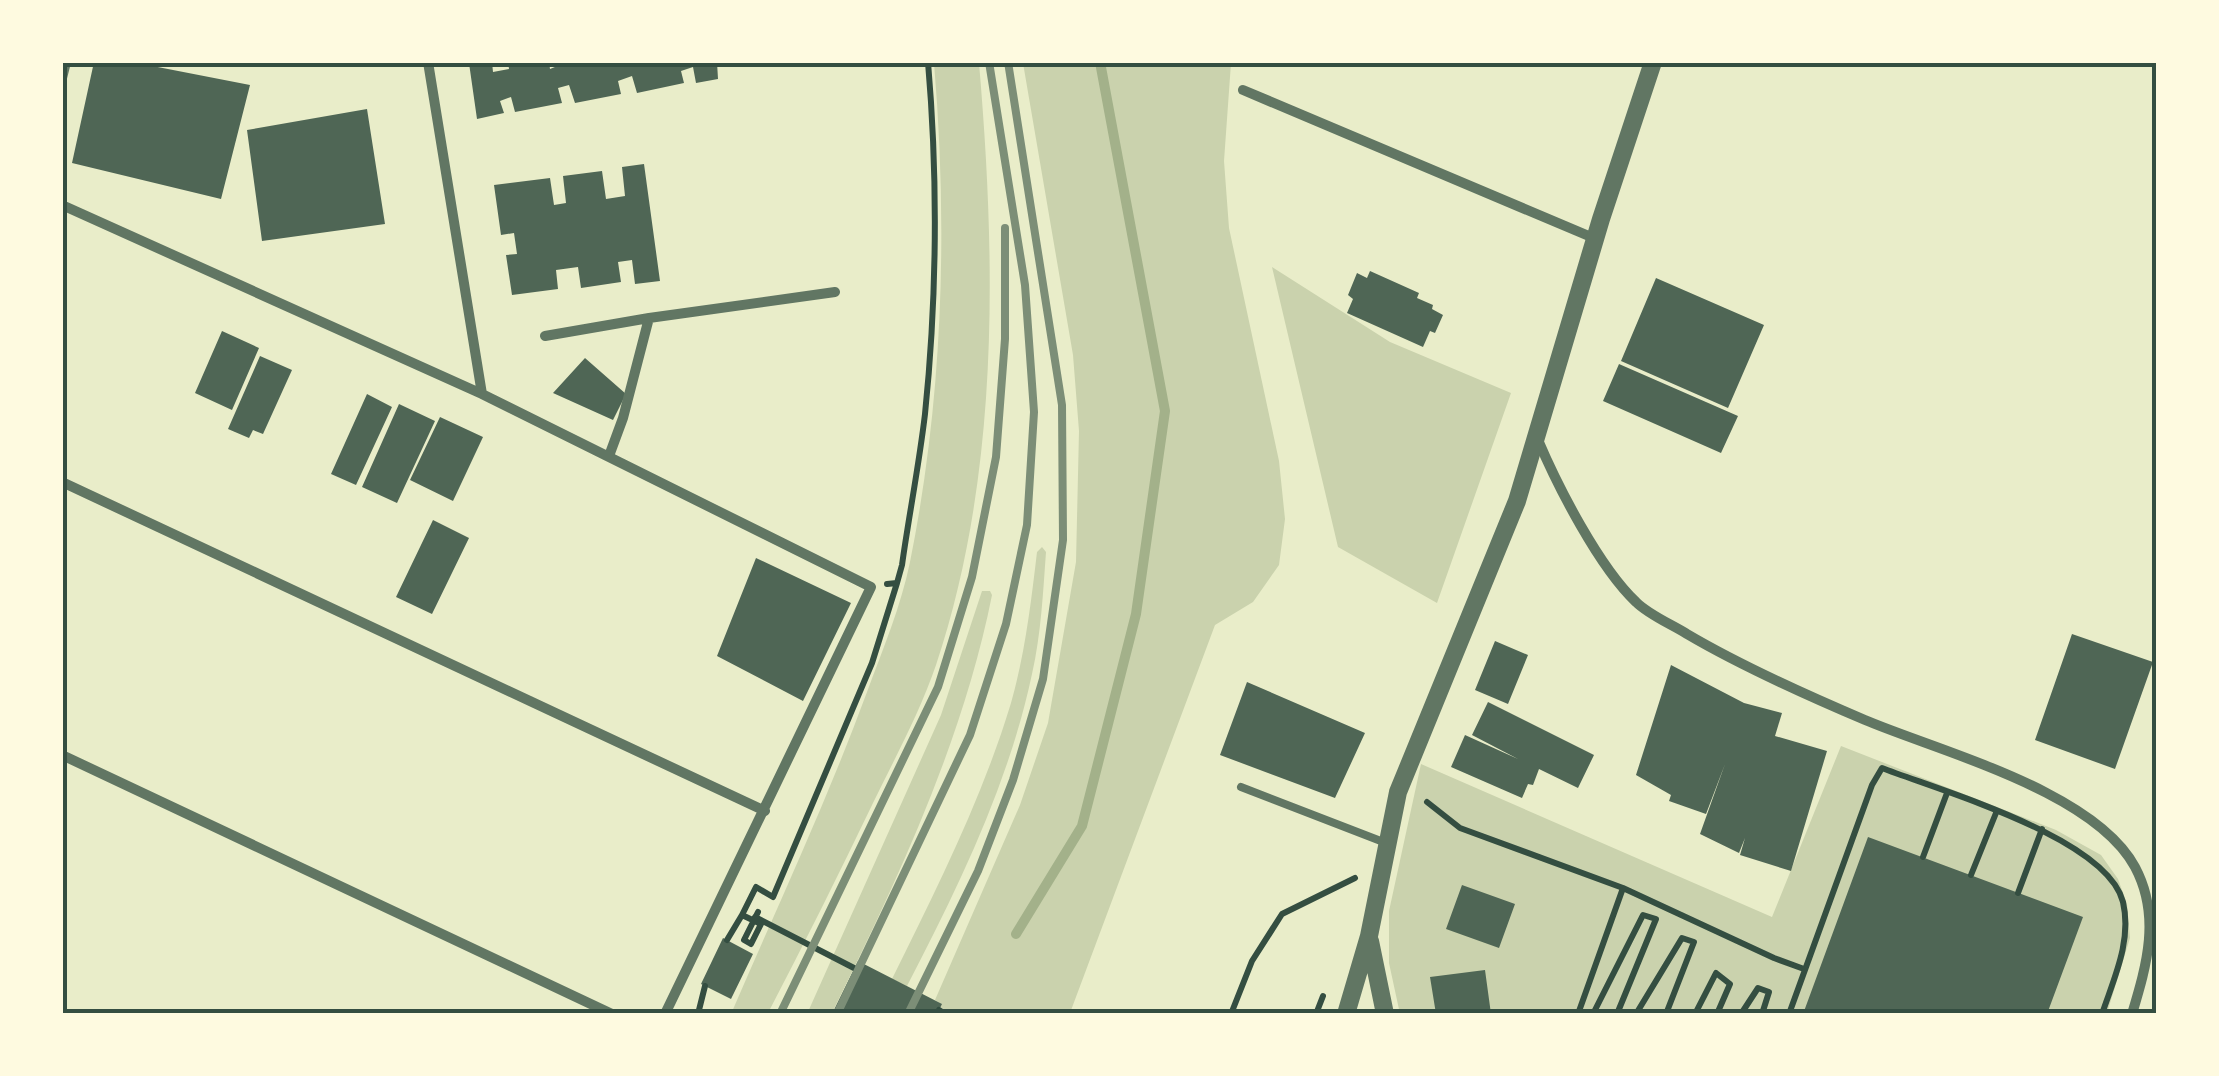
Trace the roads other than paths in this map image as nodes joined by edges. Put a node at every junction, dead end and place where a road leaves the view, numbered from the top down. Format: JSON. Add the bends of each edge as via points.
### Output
{"nodes":[{"id":1,"x":66,"y":62,"type":"edge"},
{"id":2,"x":428,"y":62,"type":"edge"},
{"id":3,"x":1648,"y":64,"type":"edge"},
{"id":4,"x":62,"y":78,"type":"edge"},
{"id":5,"x":1243,"y":90,"type":"dead end"},
{"id":6,"x":62,"y":205,"type":"edge"},
{"id":7,"x":1596,"y":239,"type":"junction"},
{"id":8,"x":835,"y":292,"type":"dead end"},
{"id":9,"x":649,"y":318,"type":"junction"},
{"id":10,"x":545,"y":336,"type":"dead end"},
{"id":11,"x":482,"y":394,"type":"junction"},
{"id":12,"x":1538,"y":440,"type":"junction"},
{"id":13,"x":609,"y":456,"type":"junction"},
{"id":14,"x":62,"y":482,"type":"edge"},
{"id":15,"x":62,"y":755,"type":"edge"},
{"id":16,"x":1241,"y":786,"type":"dead end"},
{"id":17,"x":765,"y":812,"type":"junction"},
{"id":18,"x":1386,"y":843,"type":"junction"},
{"id":19,"x":1369,"y":936,"type":"junction"},
{"id":20,"x":612,"y":1014,"type":"edge"},
{"id":21,"x":665,"y":1014,"type":"edge"},
{"id":22,"x":1346,"y":1014,"type":"edge"},
{"id":23,"x":1385,"y":1014,"type":"edge"},
{"id":24,"x":2132,"y":1014,"type":"edge"}],
"edges":[{"from":1,"to":4,"type":"street"},
{"from":2,"to":11,"type":"street"},
{"from":3,"to":7,"type":"street"},
{"from":5,"to":7,"type":"street"},
{"from":6,"to":11,"type":"street"},
{"from":7,"to":12,"type":"street"},
{"from":8,"to":9,"type":"street"},
{"from":9,"to":10,"type":"street"},
{"from":9,"to":13,"type":"street"},
{"from":11,"to":13,"type":"street"},
{"from":12,"to":18,"type":"street","via":[[1398,792]]},
{"from":12,"to":24,"type":"street","via":[[1606,568],[1638,604],[1706,646],[1865,720],[2049,794],[2125,851],[2150,913],[2150,952]]},
{"from":13,"to":17,"type":"street","via":[[871,587]]},
{"from":14,"to":17,"type":"street"},
{"from":15,"to":20,"type":"street"},
{"from":16,"to":18,"type":"lane"},
{"from":17,"to":21,"type":"street"},
{"from":18,"to":19,"type":"street"},
{"from":19,"to":22,"type":"street"},
{"from":19,"to":23,"type":"street"}]}
